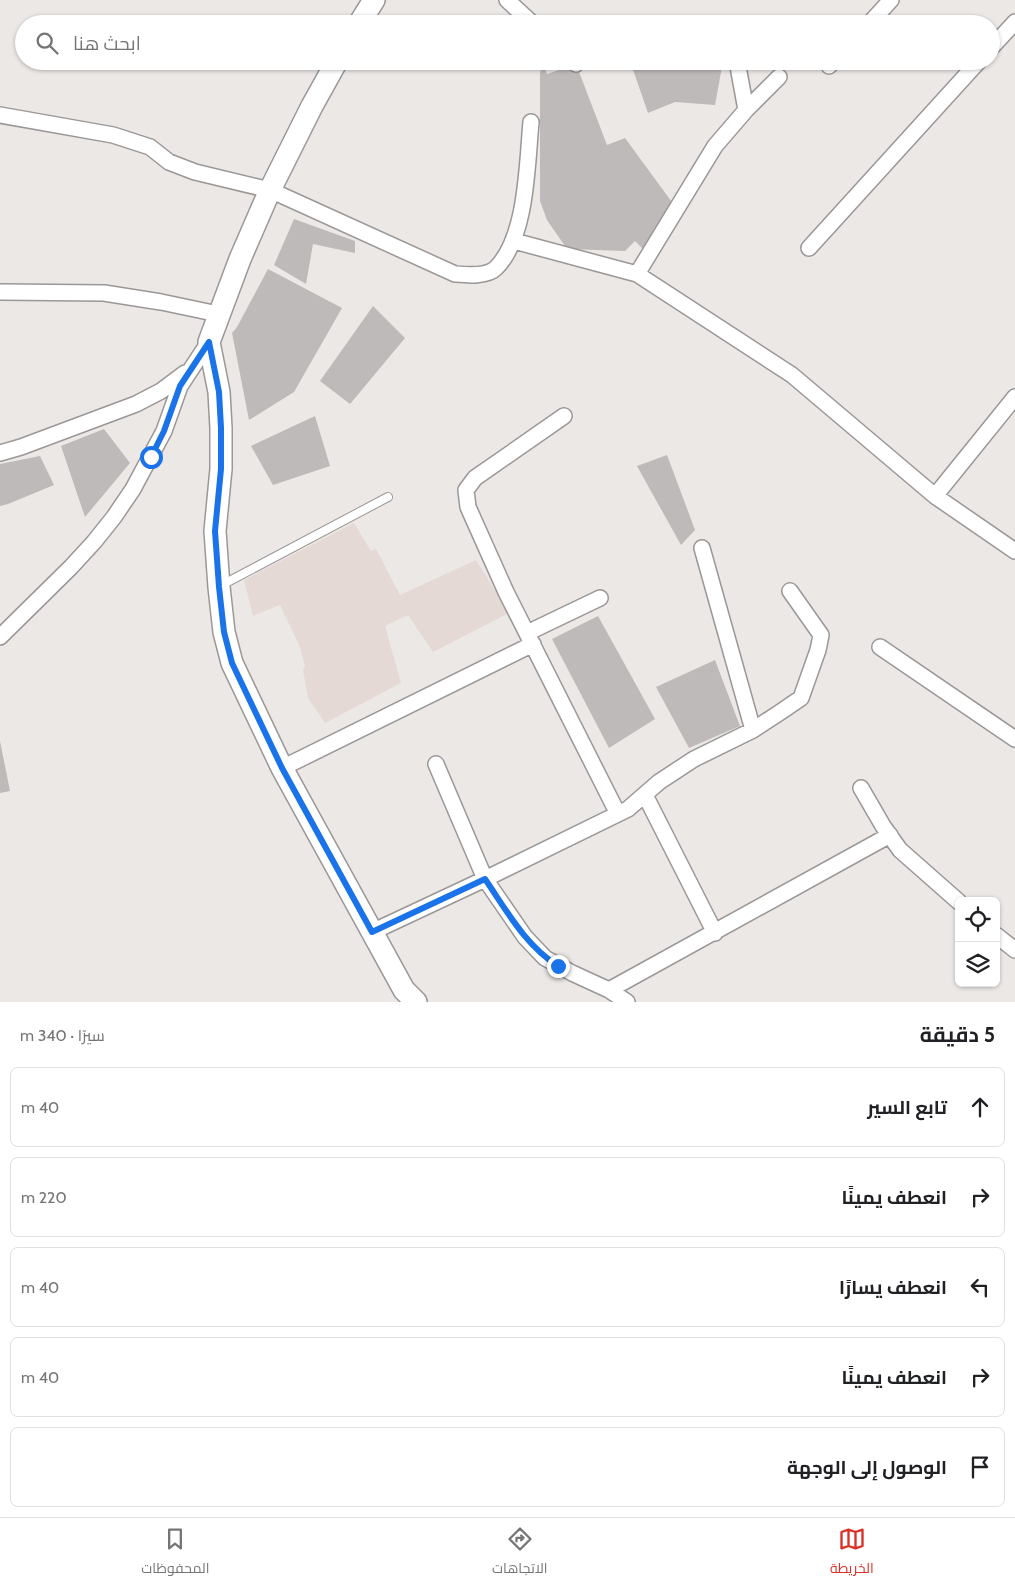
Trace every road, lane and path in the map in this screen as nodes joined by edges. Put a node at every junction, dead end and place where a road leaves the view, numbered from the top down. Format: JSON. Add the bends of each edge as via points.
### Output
{"nodes":[{"id":1,"x":374,"y":0,"type":"edge"},
{"id":2,"x":507,"y":0,"type":"edge"},
{"id":3,"x":891,"y":0,"type":"edge"},
{"id":4,"x":365,"y":15,"type":"edge"},
{"id":5,"x":523,"y":15,"type":"edge"},
{"id":6,"x":877,"y":15,"type":"edge"},
{"id":7,"x":1015,"y":22,"type":"edge"},
{"id":8,"x":1000,"y":38,"type":"edge"},
{"id":9,"x":332,"y":70,"type":"edge"},
{"id":10,"x":739,"y":70,"type":"edge"},
{"id":11,"x":971,"y":70,"type":"edge"},
{"id":12,"x":779,"y":77,"type":"dead end"},
{"id":13,"x":746,"y":110,"type":"junction"},
{"id":14,"x":0,"y":115,"type":"edge"},
{"id":15,"x":531,"y":122,"type":"dead end"},
{"id":16,"x":270,"y":190,"type":"junction"},
{"id":17,"x":514,"y":242,"type":"junction"},
{"id":18,"x":810,"y":248,"type":"dead end"},
{"id":19,"x":637,"y":274,"type":"junction"},
{"id":20,"x":0,"y":292,"type":"edge"},
{"id":21,"x":218,"y":314,"type":"junction"},
{"id":22,"x":209,"y":342,"type":"junction"},
{"id":23,"x":192,"y":368,"type":"junction"},
{"id":24,"x":1015,"y":397,"type":"edge"},
{"id":25,"x":564,"y":416,"type":"dead end"},
{"id":26,"x":0,"y":453,"type":"edge"},
{"id":27,"x":935,"y":496,"type":"junction"},
{"id":28,"x":388,"y":497,"type":"dead end"},
{"id":29,"x":702,"y":548,"type":"dead end"},
{"id":30,"x":1015,"y":551,"type":"edge"},
{"id":31,"x":219,"y":587,"type":"junction"},
{"id":32,"x":790,"y":591,"type":"dead end"},
{"id":33,"x":600,"y":598,"type":"dead end"},
{"id":34,"x":0,"y":637,"type":"edge"},
{"id":35,"x":530,"y":639,"type":"junction"},
{"id":36,"x":880,"y":647,"type":"dead end"},
{"id":37,"x":753,"y":730,"type":"junction"},
{"id":38,"x":1015,"y":739,"type":"edge"},
{"id":39,"x":436,"y":764,"type":"dead end"},
{"id":40,"x":282,"y":768,"type":"junction"},
{"id":41,"x":861,"y":788,"type":"dead end"},
{"id":42,"x":645,"y":795,"type":"junction"},
{"id":43,"x":618,"y":814,"type":"junction"},
{"id":44,"x":890,"y":835,"type":"junction"},
{"id":45,"x":485,"y":879,"type":"junction"},
{"id":46,"x":955,"y":898,"type":"edge"},
{"id":47,"x":372,"y":932,"type":"junction"},
{"id":48,"x":715,"y":933,"type":"junction"},
{"id":49,"x":1000,"y":938,"type":"edge"},
{"id":50,"x":1015,"y":950,"type":"edge"},
{"id":51,"x":609,"y":990,"type":"junction"},
{"id":52,"x":416,"y":1002,"type":"edge"},
{"id":53,"x":627,"y":1002,"type":"edge"}],
"edges":[{"from":1,"to":4,"type":"street"},
{"from":2,"to":5,"type":"street"},
{"from":3,"to":6,"type":"street"},
{"from":7,"to":8,"type":"street"},
{"from":9,"to":16,"type":"street"},
{"from":10,"to":13,"type":"street"},
{"from":11,"to":18,"type":"street"},
{"from":12,"to":13,"type":"street"},
{"from":13,"to":19,"type":"street","via":[[715,146]]},
{"from":14,"to":16,"type":"street","via":[[113,135],[150,147],[169,162],[195,172]]},
{"from":15,"to":17,"type":"street","via":[[522,207]]},
{"from":16,"to":17,"type":"street","via":[[455,274],[476,275],[495,269]]},
{"from":16,"to":21,"type":"street"},
{"from":17,"to":19,"type":"street"},
{"from":19,"to":27,"type":"street","via":[[792,375]]},
{"from":20,"to":21,"type":"street","via":[[104,293]]},
{"from":21,"to":22,"type":"street"},
{"from":22,"to":23,"type":"street"},
{"from":22,"to":31,"type":"street","via":[[219,392],[221,428],[215,531]]},
{"from":23,"to":26,"type":"street","via":[[161,391],[136,404]]},
{"from":23,"to":34,"type":"street","via":[[180,386],[151,457],[114,517],[71,567]]},
{"from":24,"to":27,"type":"street"},
{"from":25,"to":35,"type":"street","via":[[475,478],[466,490],[468,507]]},
{"from":27,"to":30,"type":"street"},
{"from":28,"to":31,"type":"lane"},
{"from":29,"to":37,"type":"street"},
{"from":31,"to":40,"type":"street","via":[[224,632],[232,663]]},
{"from":32,"to":37,"type":"street","via":[[821,634],[818,650],[801,698]]},
{"from":33,"to":35,"type":"street"},
{"from":35,"to":40,"type":"street"},
{"from":35,"to":43,"type":"street"},
{"from":36,"to":38,"type":"street"},
{"from":37,"to":42,"type":"street","via":[[694,759]]},
{"from":39,"to":45,"type":"street"},
{"from":40,"to":47,"type":"street"},
{"from":41,"to":44,"type":"street"},
{"from":42,"to":43,"type":"street"},
{"from":42,"to":48,"type":"street"},
{"from":43,"to":45,"type":"street"},
{"from":44,"to":46,"type":"street","via":[[900,850]]},
{"from":44,"to":48,"type":"street"},
{"from":45,"to":47,"type":"street"},
{"from":45,"to":51,"type":"street","via":[[525,937],[545,958]]},
{"from":47,"to":52,"type":"street","via":[[404,990]]},
{"from":48,"to":51,"type":"street"},
{"from":49,"to":50,"type":"street"},
{"from":51,"to":53,"type":"street"}]}
